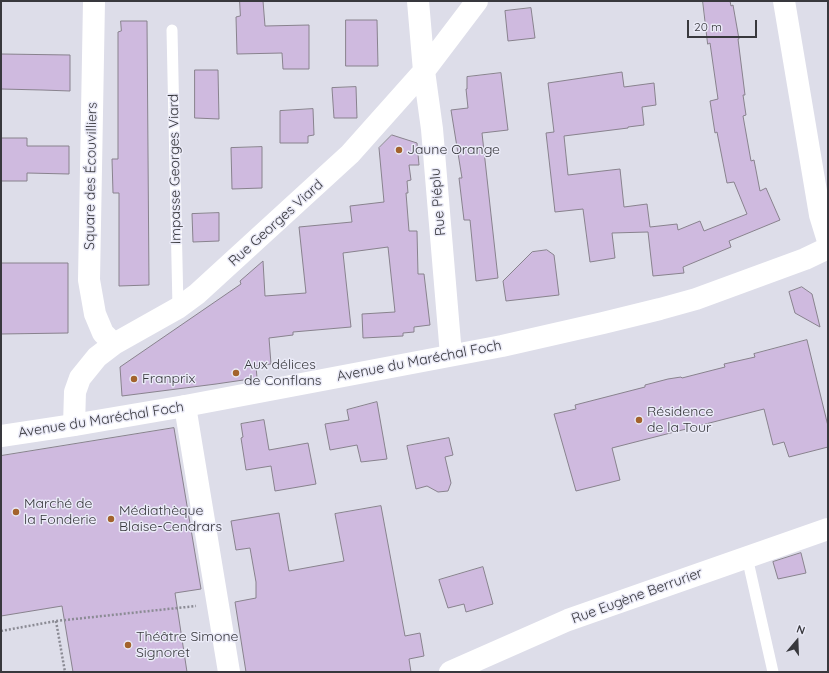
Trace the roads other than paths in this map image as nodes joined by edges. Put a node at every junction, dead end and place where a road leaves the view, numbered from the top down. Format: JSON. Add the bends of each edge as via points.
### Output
{"nodes":[{"id":1,"x":94,"y":1,"type":"edge"},
{"id":2,"x":418,"y":1,"type":"edge"},
{"id":3,"x":477,"y":1,"type":"edge"},
{"id":4,"x":784,"y":1,"type":"edge"},
{"id":5,"x":172,"y":30,"type":"dead end"},
{"id":6,"x":424,"y":71,"type":"junction"},
{"id":7,"x":828,"y":240,"type":"edge"},
{"id":8,"x":828,"y":248,"type":"edge"},
{"id":9,"x":178,"y":308,"type":"junction"},
{"id":10,"x":114,"y":344,"type":"junction"},
{"id":11,"x":450,"y":355,"type":"junction"},
{"id":12,"x":185,"y":406,"type":"junction"},
{"id":13,"x":74,"y":425,"type":"junction"},
{"id":14,"x":1,"y":436,"type":"edge"},
{"id":15,"x":828,"y":528,"type":"edge"},
{"id":16,"x":747,"y":557,"type":"junction"},
{"id":17,"x":229,"y":672,"type":"edge"},
{"id":18,"x":450,"y":672,"type":"edge"},
{"id":19,"x":773,"y":672,"type":"edge"}],
"edges":[{"from":1,"to":10,"type":"street","name":"Square des Écouvilliers","via":[[89,280],[95,314],[103,333]]},
{"from":2,"to":6,"type":"street","name":"Rue Piéplu"},
{"from":3,"to":6,"type":"street","name":"Rue Georges Viard"},
{"from":4,"to":7,"type":"street","via":[[820,215]]},
{"from":5,"to":9,"type":"lane","name":"Impasse Georges Viard"},
{"from":6,"to":9,"type":"street","name":"Rue Georges Viard","via":[[350,154],[197,294]]},
{"from":6,"to":11,"type":"street","name":"Rue Piéplu","via":[[432,129]]},
{"from":8,"to":11,"type":"street","name":"Avenue du Maréchal Foch","via":[[805,259],[660,309],[510,344]]},
{"from":9,"to":10,"type":"street","name":"Rue Georges Viard"},
{"from":10,"to":13,"type":"street","name":"Rue Georges Viard","via":[[97,357],[80,378],[75,392]]},
{"from":11,"to":12,"type":"street","name":"Avenue du Maréchal Foch"},
{"from":12,"to":13,"type":"street","name":"Avenue du Maréchal Foch"},
{"from":12,"to":17,"type":"street"},
{"from":13,"to":14,"type":"street","name":"Avenue du Maréchal Foch"},
{"from":15,"to":16,"type":"street","name":"Rue Eugène Berrurier"},
{"from":16,"to":18,"type":"street","name":"Rue Eugène Berrurier","via":[[568,620]]},
{"from":16,"to":19,"type":"lane"}]}
